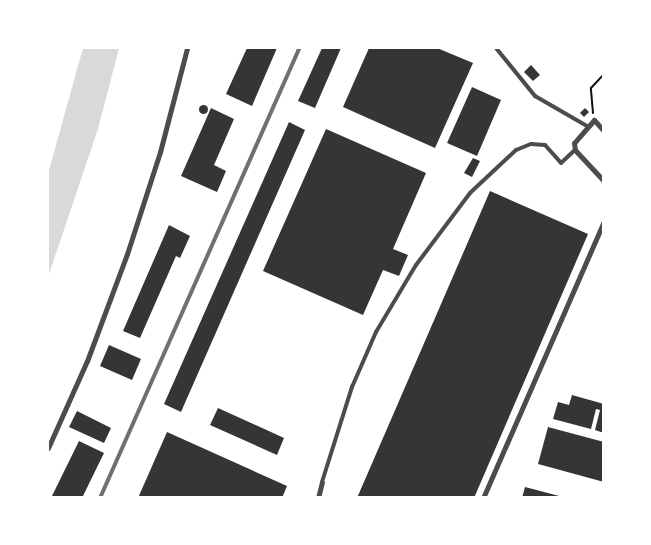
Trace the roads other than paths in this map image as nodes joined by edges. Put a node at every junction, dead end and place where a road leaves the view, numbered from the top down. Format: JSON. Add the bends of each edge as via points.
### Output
{"nodes":[{"id":1,"x":188,"y":48,"type":"edge"},
{"id":2,"x":496,"y":48,"type":"edge"},
{"id":3,"x":587,"y":126,"type":"junction"},
{"id":4,"x":604,"y":131,"type":"edge"},
{"id":5,"x":575,"y":150,"type":"junction"},
{"id":6,"x":604,"y":182,"type":"edge"},
{"id":7,"x":604,"y":221,"type":"edge"},
{"id":8,"x":48,"y":448,"type":"edge"},
{"id":9,"x":322,"y":482,"type":"joint"},
{"id":10,"x":318,"y":498,"type":"edge"},
{"id":11,"x":483,"y":498,"type":"edge"}],
"edges":[{"from":1,"to":8,"type":"street","via":[[160,152],[127,254],[87,361]]},
{"from":2,"to":3,"type":"lane","via":[[535,96]]},
{"from":3,"to":4,"type":"street","via":[[594,120]]},
{"from":3,"to":5,"type":"street","via":[[577,136]]},
{"from":5,"to":6,"type":"street"},
{"from":5,"to":9,"type":"lane","via":[[561,163],[545,146],[531,144],[516,150],[470,193],[416,265],[376,332],[352,387]]},
{"from":7,"to":11,"type":"street"},
{"from":9,"to":10,"type":"street"}]}
